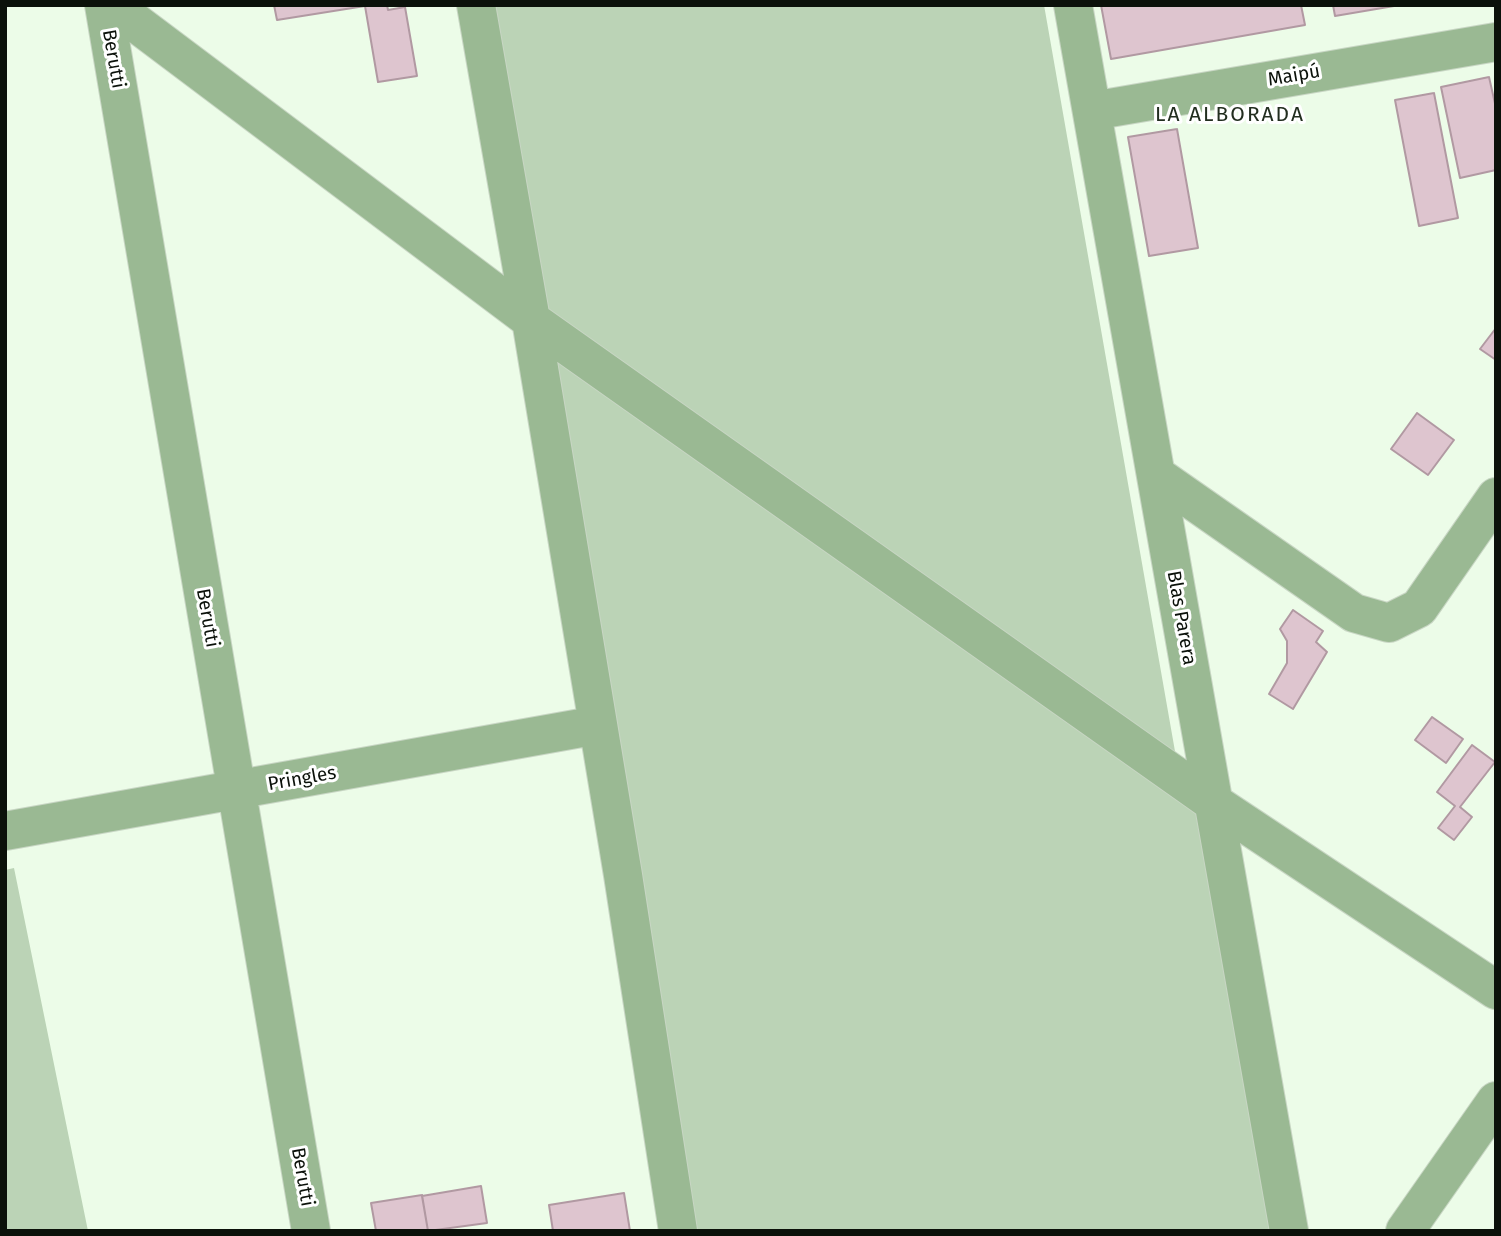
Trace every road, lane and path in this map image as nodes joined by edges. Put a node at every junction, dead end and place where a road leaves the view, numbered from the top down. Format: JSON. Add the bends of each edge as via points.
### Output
{"nodes":[{"id":1,"x":104,"y":5,"type":"edge"},
{"id":2,"x":112,"y":5,"type":"edge"},
{"id":3,"x":476,"y":5,"type":"edge"},
{"id":4,"x":1073,"y":5,"type":"edge"},
{"id":5,"x":1496,"y":42,"type":"edge"},
{"id":6,"x":1092,"y":111,"type":"junction"},
{"id":7,"x":531,"y":320,"type":"junction"},
{"id":8,"x":1156,"y":475,"type":"junction"},
{"id":9,"x":1496,"y":497,"type":"edge"},
{"id":10,"x":598,"y":725,"type":"junction"},
{"id":11,"x":237,"y":791,"type":"junction"},
{"id":12,"x":1214,"y":803,"type":"junction"},
{"id":13,"x":5,"y":831,"type":"edge"},
{"id":14,"x":1496,"y":990,"type":"edge"},
{"id":15,"x":1496,"y":1101,"type":"edge"},
{"id":16,"x":311,"y":1231,"type":"edge"},
{"id":17,"x":678,"y":1231,"type":"edge"},
{"id":18,"x":1289,"y":1231,"type":"edge"},
{"id":19,"x":1405,"y":1231,"type":"edge"}],
"edges":[{"from":1,"to":11,"type":"street","name":"Berutti"},
{"from":2,"to":7,"type":"street"},
{"from":3,"to":7,"type":"street"},
{"from":4,"to":6,"type":"street","name":"Blas Parera"},
{"from":5,"to":6,"type":"street","name":"Maipú"},
{"from":6,"to":8,"type":"street","name":"Blas Parera"},
{"from":7,"to":10,"type":"street"},
{"from":7,"to":12,"type":"street"},
{"from":8,"to":9,"type":"street","via":[[1354,613],[1389,623],[1419,608]]},
{"from":8,"to":12,"type":"street","name":"Blas Parera"},
{"from":10,"to":11,"type":"street","name":"Pringles"},
{"from":10,"to":17,"type":"street"},
{"from":11,"to":13,"type":"street","name":"Pringles"},
{"from":11,"to":16,"type":"street","name":"Berutti"},
{"from":12,"to":14,"type":"street"},
{"from":12,"to":18,"type":"street","name":"Blas Parera"},
{"from":15,"to":19,"type":"street"}]}
